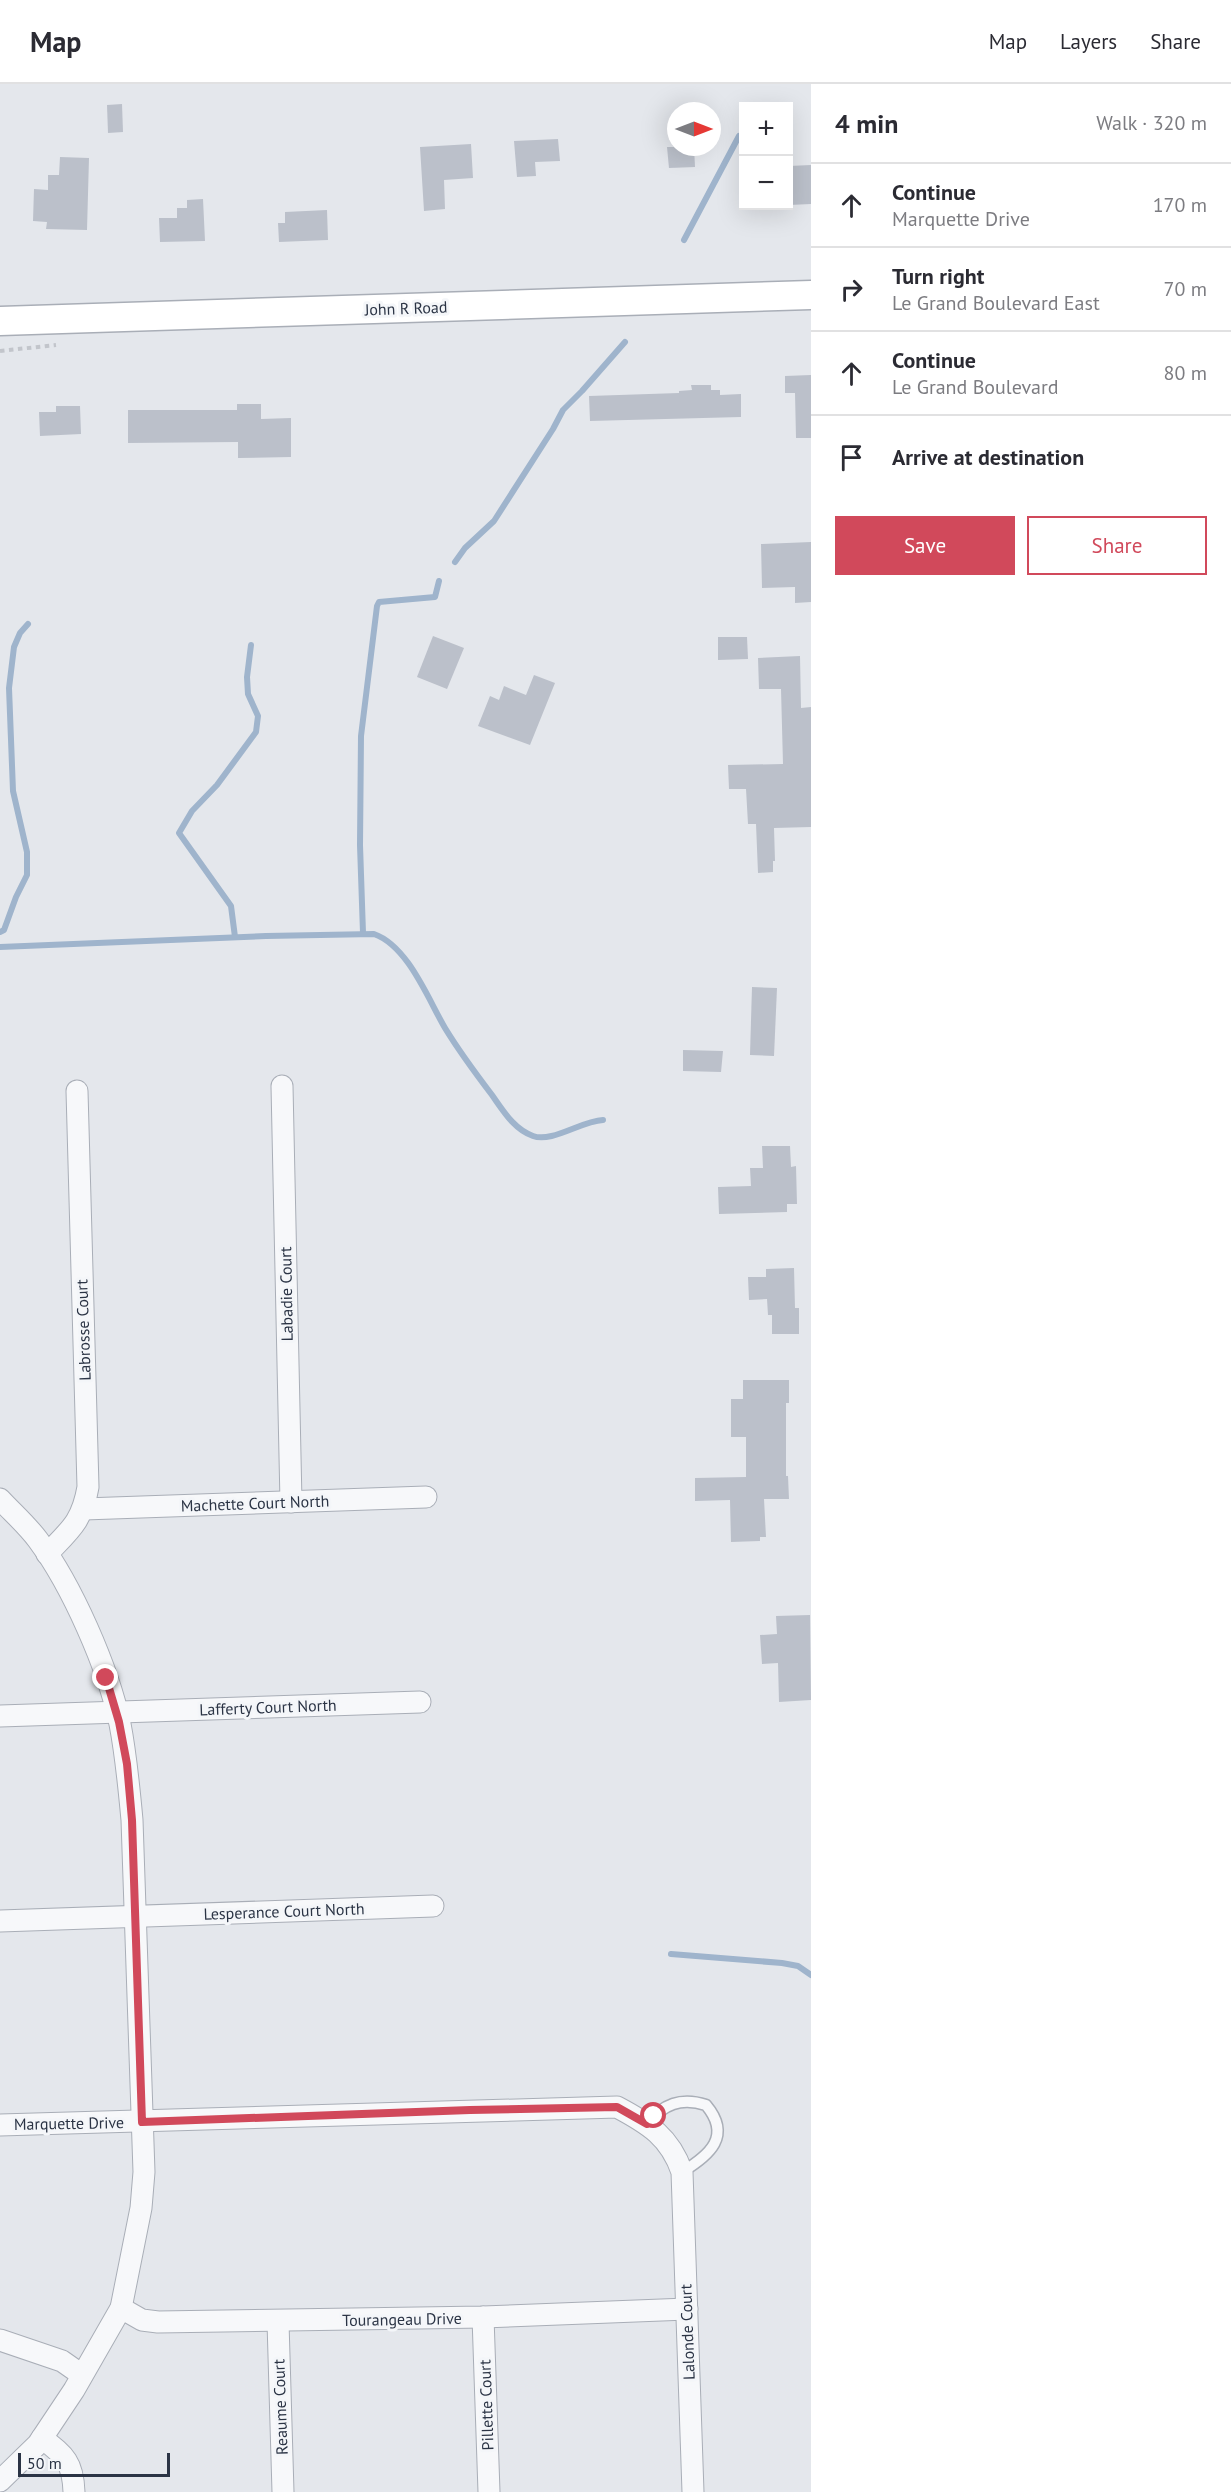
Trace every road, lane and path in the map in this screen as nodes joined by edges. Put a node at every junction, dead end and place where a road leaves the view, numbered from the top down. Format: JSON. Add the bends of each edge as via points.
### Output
{"nodes":[{"id":1,"x":811,"y":295,"type":"edge"},
{"id":2,"x":0,"y":321,"type":"edge"},
{"id":3,"x":282,"y":1086,"type":"dead end"},
{"id":4,"x":77,"y":1091,"type":"dead end"},
{"id":5,"x":426,"y":1497,"type":"dead end"},
{"id":6,"x":0,"y":1499,"type":"edge"},
{"id":7,"x":291,"y":1502,"type":"junction"},
{"id":8,"x":84,"y":1509,"type":"junction"},
{"id":9,"x":46,"y":1554,"type":"junction"},
{"id":10,"x":420,"y":1702,"type":"dead end"},
{"id":11,"x":116,"y":1711,"type":"junction"},
{"id":12,"x":0,"y":1716,"type":"edge"},
{"id":13,"x":433,"y":1906,"type":"dead end"},
{"id":14,"x":134,"y":1916,"type":"junction"},
{"id":15,"x":0,"y":1921,"type":"edge"},
{"id":16,"x":142,"y":2122,"type":"junction"},
{"id":17,"x":647,"y":2124,"type":"junction"},
{"id":18,"x":0,"y":2125,"type":"edge"},
{"id":19,"x":682,"y":2172,"type":"junction"},
{"id":20,"x":121,"y":2308,"type":"junction"},
{"id":21,"x":687,"y":2309,"type":"junction"},
{"id":22,"x":483,"y":2317,"type":"junction"},
{"id":23,"x":278,"y":2322,"type":"junction"},
{"id":24,"x":0,"y":2340,"type":"edge"},
{"id":25,"x":82,"y":2375,"type":"junction"},
{"id":26,"x":42,"y":2438,"type":"junction"},
{"id":27,"x":0,"y":2481,"type":"edge"},
{"id":28,"x":74,"y":2492,"type":"edge"},
{"id":29,"x":283,"y":2492,"type":"edge"},
{"id":30,"x":489,"y":2492,"type":"edge"},
{"id":31,"x":693,"y":2492,"type":"edge"}],
"edges":[{"from":1,"to":2,"type":"street","name":"John R Road"},
{"from":3,"to":7,"type":"street","name":"Labadie Court"},
{"from":4,"to":8,"type":"street","name":"Labrosse Court","via":[[88,1455]]},
{"from":5,"to":7,"type":"street","name":"Machette Court North"},
{"from":6,"to":9,"type":"street","via":[[38,1539]]},
{"from":7,"to":8,"type":"street","name":"Machette Court North"},
{"from":8,"to":9,"type":"street","name":"Labrosse Court","via":[[72,1529]]},
{"from":9,"to":11,"type":"street","via":[[86,1627]]},
{"from":10,"to":11,"type":"street","name":"Lafferty Court North"},
{"from":11,"to":12,"type":"street","name":"Lafferty Court North"},
{"from":11,"to":14,"type":"street","via":[[131,1809]]},
{"from":13,"to":14,"type":"street","name":"Lesperance Court North"},
{"from":14,"to":15,"type":"street","name":"Lesperance Court North"},
{"from":14,"to":16,"type":"street"},
{"from":16,"to":17,"type":"street","name":"Marquette Drive","via":[[617,2107]]},
{"from":16,"to":18,"type":"street","name":"Marquette Drive"},
{"from":16,"to":20,"type":"street","via":[[141,2208]]},
{"from":17,"to":19,"type":"street","name":"Marquette Drive","via":[[675,2152]]},
{"from":17,"to":19,"type":"lane","via":[[660,2109],[679,2102],[706,2105],[713,2114],[718,2137],[709,2152]]},
{"from":19,"to":21,"type":"street","name":"Lalonde Court"},
{"from":20,"to":23,"type":"street","name":"Tourangeau Drive","via":[[142,2320],[158,2322]]},
{"from":20,"to":25,"type":"street"},
{"from":21,"to":22,"type":"street","name":"Tourangeau Drive"},
{"from":21,"to":31,"type":"street","name":"Lalonde Court"},
{"from":22,"to":23,"type":"street","name":"Tourangeau Drive"},
{"from":22,"to":30,"type":"street","name":"Pillette Court"},
{"from":23,"to":29,"type":"street","name":"Reaume Court"},
{"from":24,"to":25,"type":"street","via":[[62,2361]]},
{"from":25,"to":26,"type":"street"},
{"from":26,"to":27,"type":"street"},
{"from":26,"to":28,"type":"street","via":[[70,2463]]}]}
